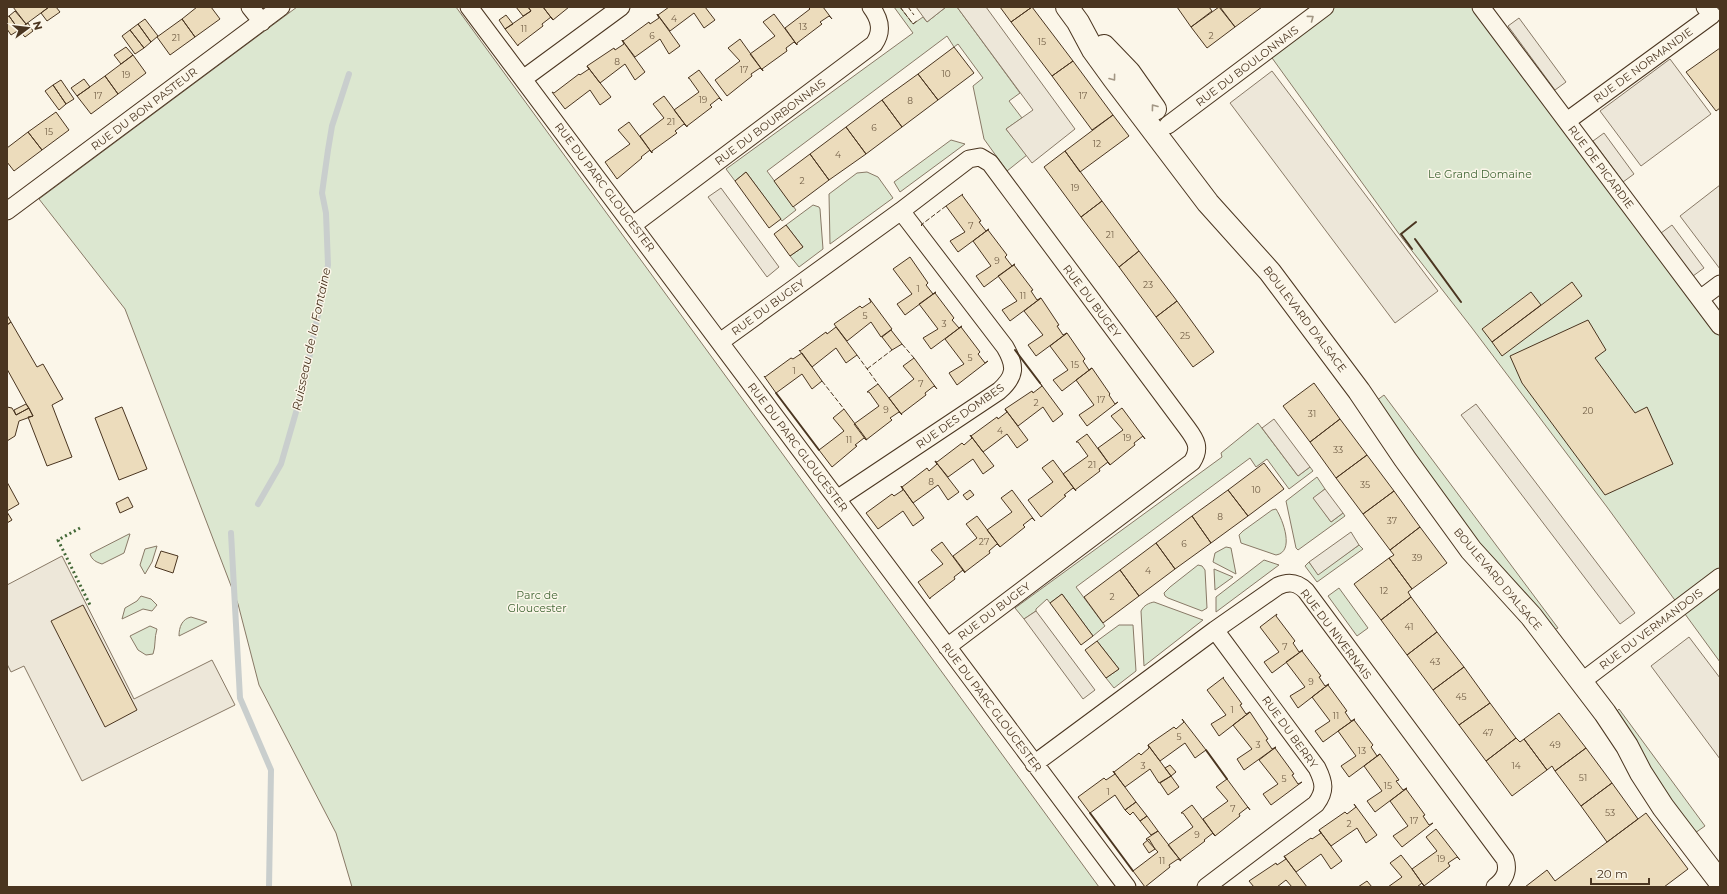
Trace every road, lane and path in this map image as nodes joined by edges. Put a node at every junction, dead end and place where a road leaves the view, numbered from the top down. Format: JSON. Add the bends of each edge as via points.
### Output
{"nodes":[{"id":1,"x":250,"y":7,"type":"edge"},
{"id":2,"x":281,"y":7,"type":"edge"},
{"id":3,"x":469,"y":7,"type":"edge"},
{"id":4,"x":621,"y":7,"type":"edge"},
{"id":5,"x":871,"y":7,"type":"edge"},
{"id":6,"x":1326,"y":7,"type":"edge"},
{"id":7,"x":1481,"y":7,"type":"edge"},
{"id":8,"x":1705,"y":7,"type":"edge"},
{"id":9,"x":1072,"y":14,"type":"edge"},
{"id":10,"x":262,"y":22,"type":"junction"},
{"id":11,"x":523,"y":79,"type":"junction"},
{"id":12,"x":1566,"y":121,"type":"junction"},
{"id":13,"x":1168,"y":125,"type":"junction"},
{"id":14,"x":7,"y":211,"type":"edge"},
{"id":15,"x":901,"y":211,"type":"junction"},
{"id":16,"x":1226,"y":223,"type":"junction"},
{"id":17,"x":633,"y":224,"type":"junction"},
{"id":18,"x":1720,"y":284,"type":"edge"},
{"id":19,"x":1700,"y":299,"type":"junction"},
{"id":20,"x":1720,"y":326,"type":"edge"},
{"id":21,"x":720,"y":342,"type":"junction"},
{"id":22,"x":837,"y":499,"type":"junction"},
{"id":23,"x":1720,"y":577,"type":"edge"},
{"id":24,"x":1215,"y":630,"type":"junction"},
{"id":25,"x":947,"y":647,"type":"junction"},
{"id":26,"x":1581,"y":682,"type":"junction"},
{"id":27,"x":1034,"y":764,"type":"junction"},
{"id":28,"x":1720,"y":882,"type":"edge"},
{"id":29,"x":1127,"y":887,"type":"edge"},
{"id":30,"x":1206,"y":887,"type":"edge"},
{"id":31,"x":1495,"y":887,"type":"edge"}],
"edges":[{"from":1,"to":10,"type":"street"},
{"from":2,"to":10,"type":"street","name":"RUE DU BON PASTEUR"},
{"from":3,"to":11,"type":"street","name":"RUE DU PARC GLOUCESTER"},
{"from":4,"to":11,"type":"street"},
{"from":5,"to":17,"type":"street","name":"RUE DU BOURBONNAIS","via":[[880,25],[878,38],[874,44]]},
{"from":13,"to":6,"type":"street","name":"RUE DU BOULONNAIS","one_way":true},
{"from":7,"to":12,"type":"street","name":"RUE DE PICARDIE"},
{"from":8,"to":12,"type":"street","name":"RUE DE NORMANDIE","via":[[1712,15]]},
{"from":13,"to":9,"type":"street","name":"BOULEVARD D'ALSACE","one_way":true,"via":[[1124,67]]},
{"from":9,"to":16,"type":"street","name":"BOULEVARD D'ALSACE","one_way":true,"via":[[1114,79]]},
{"from":10,"to":14,"type":"street","name":"RUE DU BON PASTEUR"},
{"from":11,"to":17,"type":"street","name":"RUE DU PARC GLOUCESTER"},
{"from":12,"to":19,"type":"street","name":"RUE DE PICARDIE"},
{"from":13,"to":16,"type":"street","name":"BOULEVARD D'ALSACE","via":[[1201,170]]},
{"from":15,"to":21,"type":"street","name":"RUE DU BUGEY"},
{"from":15,"to":22,"type":"street","name":"RUE DES DOMBES","via":[[1004,347],[1012,361],[1012,374],[999,391]]},
{"from":15,"to":25,"type":"street","name":"RUE DU BUGEY","via":[[970,159],[985,159],[1193,436],[1196,447],[1195,457],[1187,466]]},
{"from":16,"to":26,"type":"street","name":"BOULEVARD D'ALSACE","via":[[1270,272],[1359,391],[1471,550],[1531,616]]},
{"from":17,"to":21,"type":"street","name":"RUE DU PARC GLOUCESTER"},
{"from":18,"to":19,"type":"street"},
{"from":19,"to":20,"type":"street","name":"RUE DE PICARDIE"},
{"from":21,"to":22,"type":"street","name":"RUE DU PARC GLOUCESTER"},
{"from":22,"to":25,"type":"street","name":"RUE DU PARC GLOUCESTER"},
{"from":23,"to":26,"type":"street","name":"RUE DU VERMANDOIS"},
{"from":24,"to":27,"type":"street","name":"RUE DU NIVERNAIS"},
{"from":24,"to":30,"type":"street","name":"RUE DU BERRY","via":[[1317,768],[1324,783],[1324,790],[1316,804]]},
{"from":24,"to":31,"type":"street","name":"RUE DU NIVERNAIS","via":[[1278,586],[1290,582],[1306,591],[1505,859],[1506,876]]},
{"from":25,"to":27,"type":"street","name":"RUE DU PARC GLOUCESTER"},
{"from":26,"to":28,"type":"street","name":"BOULEVARD D'ALSACE","via":[[1613,724],[1663,807]]},
{"from":27,"to":29,"type":"street","name":"RUE DU PARC GLOUCESTER"}]}
